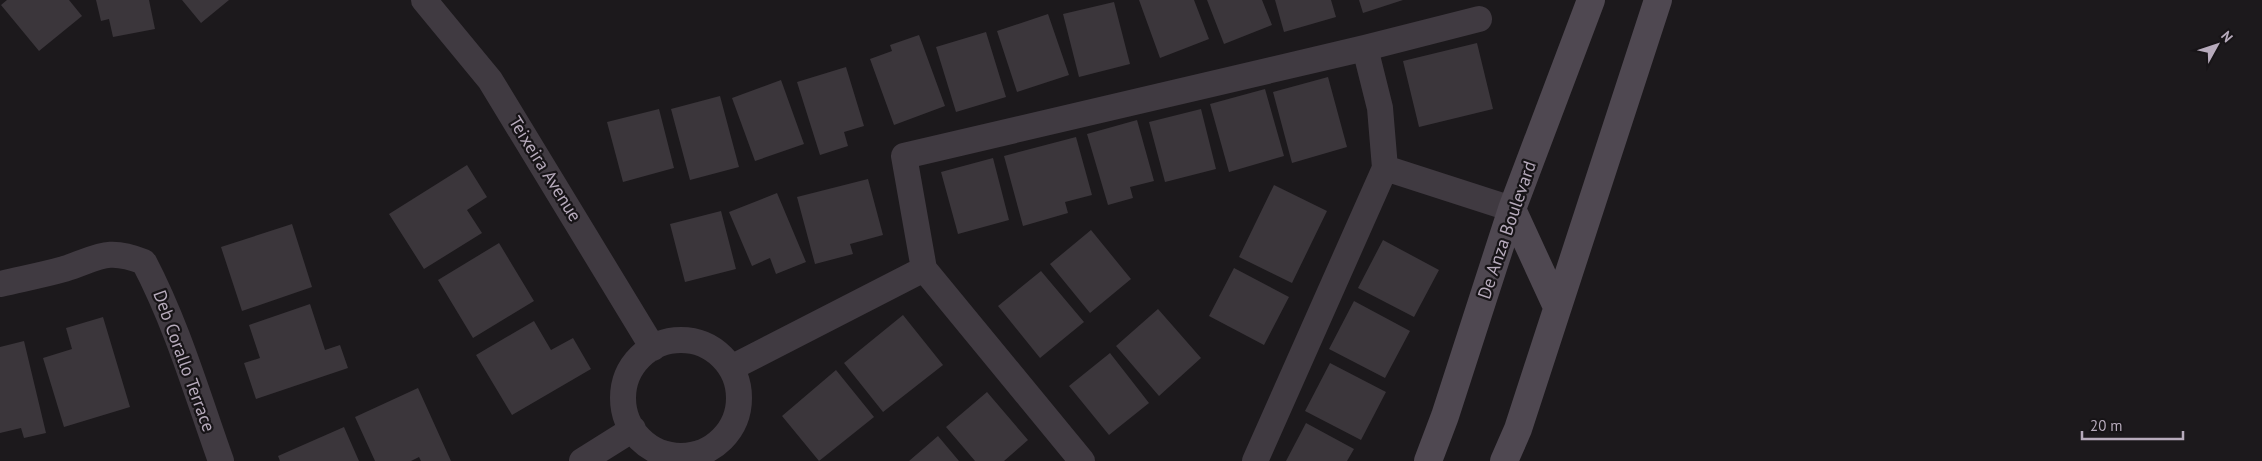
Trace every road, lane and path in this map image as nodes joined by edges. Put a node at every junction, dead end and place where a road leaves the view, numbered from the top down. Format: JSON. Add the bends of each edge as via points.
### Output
{"nodes":[{"id":1,"x":424,"y":0,"type":"edge"},
{"id":2,"x":1591,"y":0,"type":"edge"},
{"id":3,"x":1658,"y":0,"type":"edge"},
{"id":4,"x":1479,"y":19,"type":"dead end"},
{"id":5,"x":1365,"y":48,"type":"junction"},
{"id":6,"x":1385,"y":168,"type":"junction"},
{"id":7,"x":1512,"y":209,"type":"junction"},
{"id":8,"x":924,"y":269,"type":"junction"},
{"id":9,"x":0,"y":284,"type":"edge"},
{"id":10,"x":1557,"y":307,"type":"junction"},
{"id":11,"x":653,"y":348,"type":"junction"},
{"id":12,"x":731,"y":368,"type":"junction"},
{"id":13,"x":633,"y":429,"type":"junction"},
{"id":14,"x":719,"y":453,"type":"edge"},
{"id":15,"x":220,"y":461,"type":"edge"},
{"id":16,"x":582,"y":461,"type":"edge"},
{"id":17,"x":1082,"y":461,"type":"edge"},
{"id":18,"x":1255,"y":461,"type":"edge"},
{"id":19,"x":1428,"y":461,"type":"edge"},
{"id":20,"x":1504,"y":461,"type":"edge"}],
"edges":[{"from":1,"to":11,"type":"street","name":"Teixeira Avenue","via":[[490,80]]},
{"from":2,"to":7,"type":"street","name":"De Anza Boulevard"},
{"from":3,"to":10,"type":"street"},
{"from":4,"to":5,"type":"street"},
{"from":5,"to":6,"type":"street","via":[[1380,108]]},
{"from":5,"to":8,"type":"street","via":[[904,156]]},
{"from":6,"to":7,"type":"street"},
{"from":6,"to":18,"type":"street"},
{"from":7,"to":10,"type":"street"},
{"from":7,"to":19,"type":"street","name":"De Anza Boulevard"},
{"from":8,"to":12,"type":"street"},
{"from":8,"to":17,"type":"street"},
{"from":9,"to":15,"type":"street","name":"Deb Corallo Terrace","via":[[65,268],[100,255],[126,255],[144,262],[175,330]]},
{"from":10,"to":20,"type":"street","via":[[1518,429]]},
{"from":11,"to":12,"type":"street","via":[[681,340],[701,343],[718,353]]},
{"from":11,"to":13,"type":"street","via":[[632,367],[625,384],[624,403]]},
{"from":12,"to":14,"type":"street","via":[[738,386],[739,406],[733,425],[721,441]]},
{"from":13,"to":14,"type":"street","via":[[652,448],[669,455],[688,456],[706,451]]},
{"from":13,"to":16,"type":"street"}]}
